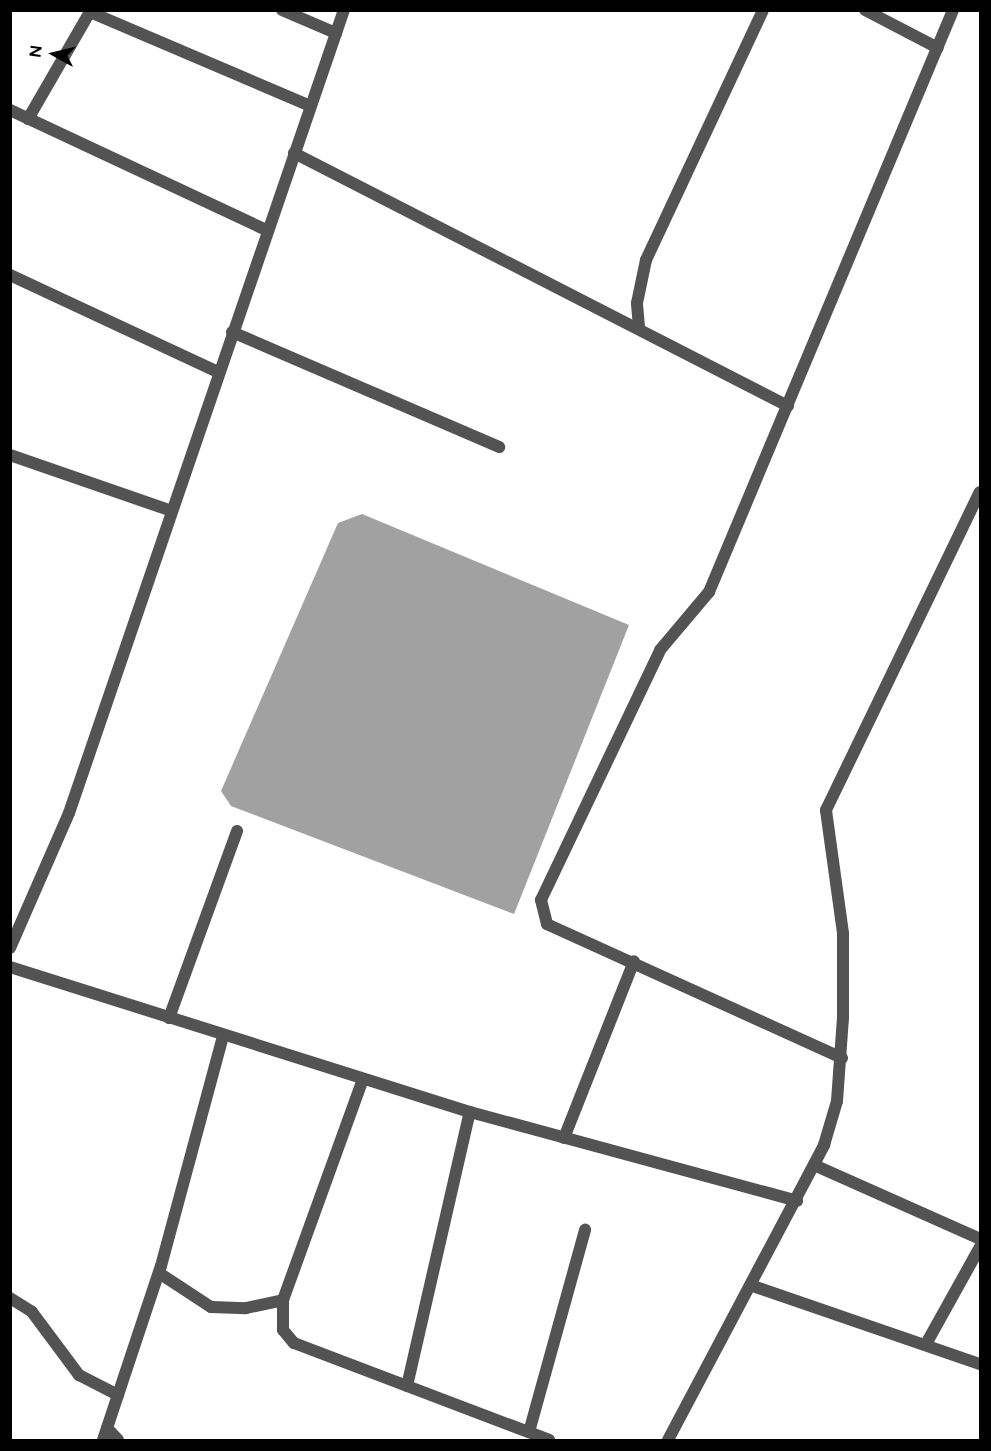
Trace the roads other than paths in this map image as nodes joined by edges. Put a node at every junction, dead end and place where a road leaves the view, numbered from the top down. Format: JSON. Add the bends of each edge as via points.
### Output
{"nodes":[{"id":1,"x":282,"y":10,"type":"edge"},
{"id":2,"x":344,"y":10,"type":"edge"},
{"id":3,"x":763,"y":10,"type":"edge"},
{"id":4,"x":865,"y":10,"type":"edge"},
{"id":5,"x":953,"y":10,"type":"edge"},
{"id":6,"x":91,"y":11,"type":"edge"},
{"id":7,"x":336,"y":33,"type":"junction"},
{"id":8,"x":938,"y":48,"type":"junction"},
{"id":9,"x":310,"y":106,"type":"junction"},
{"id":10,"x":10,"y":110,"type":"edge"},
{"id":11,"x":28,"y":119,"type":"junction"},
{"id":12,"x":294,"y":153,"type":"junction"},
{"id":13,"x":266,"y":230,"type":"junction"},
{"id":14,"x":10,"y":275,"type":"edge"},
{"id":15,"x":639,"y":327,"type":"junction"},
{"id":16,"x":232,"y":332,"type":"junction"},
{"id":17,"x":218,"y":372,"type":"junction"},
{"id":18,"x":788,"y":406,"type":"junction"},
{"id":19,"x":499,"y":447,"type":"dead end"},
{"id":20,"x":10,"y":455,"type":"edge"},
{"id":21,"x":981,"y":492,"type":"edge"},
{"id":22,"x":172,"y":511,"type":"junction"},
{"id":23,"x":237,"y":831,"type":"dead end"},
{"id":24,"x":10,"y":948,"type":"edge"},
{"id":25,"x":634,"y":961,"type":"junction"},
{"id":26,"x":10,"y":966,"type":"edge"},
{"id":27,"x":169,"y":1018,"type":"junction"},
{"id":28,"x":223,"y":1036,"type":"junction"},
{"id":29,"x":842,"y":1058,"type":"junction"},
{"id":30,"x":363,"y":1079,"type":"junction"},
{"id":31,"x":470,"y":1112,"type":"junction"},
{"id":32,"x":564,"y":1138,"type":"junction"},
{"id":33,"x":814,"y":1165,"type":"junction"},
{"id":34,"x":796,"y":1201,"type":"junction"},
{"id":35,"x":585,"y":1230,"type":"dead end"},
{"id":36,"x":981,"y":1239,"type":"edge"},
{"id":37,"x":981,"y":1247,"type":"edge"},
{"id":38,"x":159,"y":1273,"type":"junction"},
{"id":39,"x":753,"y":1286,"type":"junction"},
{"id":40,"x":10,"y":1298,"type":"edge"},
{"id":41,"x":283,"y":1300,"type":"junction"},
{"id":42,"x":926,"y":1344,"type":"junction"},
{"id":43,"x":981,"y":1364,"type":"edge"},
{"id":44,"x":408,"y":1386,"type":"junction"},
{"id":45,"x":118,"y":1395,"type":"junction"},
{"id":46,"x":107,"y":1428,"type":"junction"},
{"id":47,"x":529,"y":1432,"type":"junction"},
{"id":48,"x":103,"y":1440,"type":"edge"},
{"id":49,"x":118,"y":1440,"type":"edge"},
{"id":50,"x":549,"y":1440,"type":"edge"},
{"id":51,"x":668,"y":1440,"type":"edge"}],
"edges":[{"from":1,"to":7,"type":"street"},
{"from":2,"to":7,"type":"street"},
{"from":3,"to":15,"type":"street","via":[[646,260],[637,303]]},
{"from":4,"to":8,"type":"street"},
{"from":5,"to":8,"type":"street"},
{"from":6,"to":9,"type":"street"},
{"from":6,"to":11,"type":"street"},
{"from":7,"to":9,"type":"street"},
{"from":8,"to":18,"type":"street"},
{"from":9,"to":12,"type":"street"},
{"from":10,"to":11,"type":"street"},
{"from":11,"to":13,"type":"street"},
{"from":12,"to":13,"type":"street"},
{"from":12,"to":15,"type":"street"},
{"from":13,"to":16,"type":"street"},
{"from":14,"to":17,"type":"street"},
{"from":15,"to":18,"type":"street"},
{"from":16,"to":17,"type":"street"},
{"from":16,"to":19,"type":"street"},
{"from":17,"to":22,"type":"street"},
{"from":18,"to":25,"type":"street","via":[[709,592],[660,650],[541,900],[547,924]]},
{"from":20,"to":22,"type":"street"},
{"from":21,"to":29,"type":"street","via":[[826,810],[843,933]]},
{"from":22,"to":24,"type":"street","via":[[69,813]]},
{"from":23,"to":27,"type":"street"},
{"from":25,"to":29,"type":"street"},
{"from":25,"to":32,"type":"street"},
{"from":26,"to":27,"type":"street"},
{"from":27,"to":28,"type":"street"},
{"from":28,"to":30,"type":"street"},
{"from":28,"to":38,"type":"street"},
{"from":29,"to":33,"type":"street","via":[[837,1101]]},
{"from":30,"to":31,"type":"street"},
{"from":30,"to":41,"type":"street"},
{"from":31,"to":32,"type":"street"},
{"from":31,"to":44,"type":"street"},
{"from":32,"to":34,"type":"street"},
{"from":33,"to":34,"type":"street"},
{"from":33,"to":36,"type":"street"},
{"from":34,"to":39,"type":"street"},
{"from":35,"to":47,"type":"street"},
{"from":37,"to":42,"type":"street"},
{"from":38,"to":41,"type":"street","via":[[211,1306],[246,1308]]},
{"from":38,"to":45,"type":"street"},
{"from":39,"to":42,"type":"street"},
{"from":39,"to":51,"type":"street"},
{"from":40,"to":45,"type":"street","via":[[32,1312],[79,1375]]},
{"from":41,"to":44,"type":"street","via":[[283,1330],[294,1343]]},
{"from":42,"to":43,"type":"street"},
{"from":44,"to":47,"type":"street"},
{"from":45,"to":46,"type":"street"},
{"from":46,"to":48,"type":"street"},
{"from":46,"to":49,"type":"street"},
{"from":47,"to":50,"type":"street"}]}
